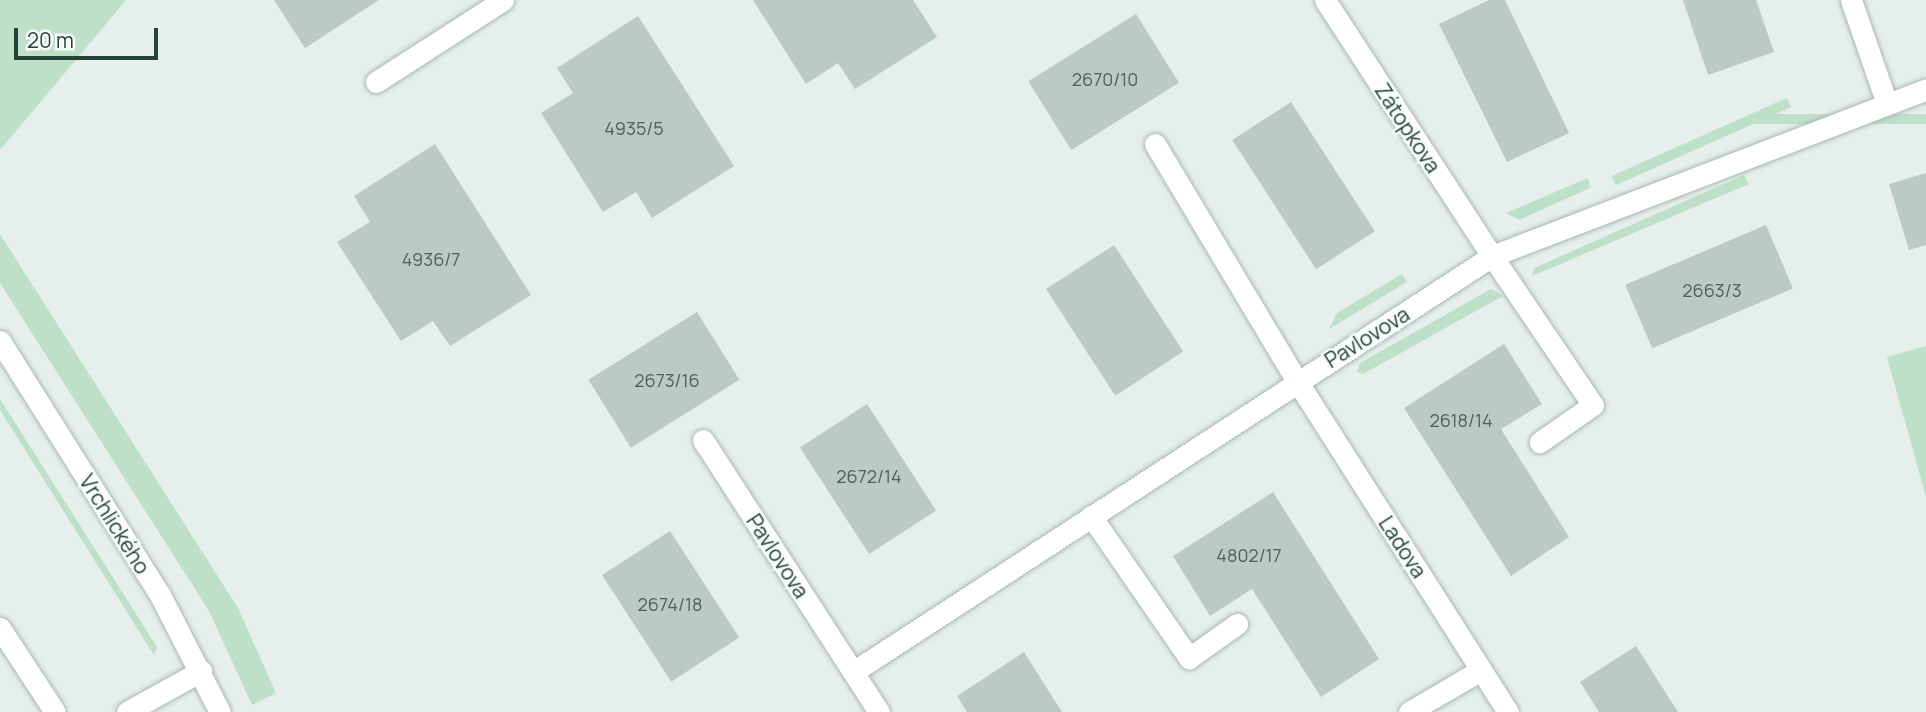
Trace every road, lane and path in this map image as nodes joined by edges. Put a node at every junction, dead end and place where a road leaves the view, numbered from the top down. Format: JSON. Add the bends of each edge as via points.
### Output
{"nodes":[{"id":1,"x":503,"y":0,"type":"edge"},
{"id":2,"x":1325,"y":0,"type":"edge"},
{"id":3,"x":1851,"y":0,"type":"edge"},
{"id":4,"x":376,"y":82,"type":"dead end"},
{"id":5,"x":1926,"y":89,"type":"edge"},
{"id":6,"x":1886,"y":101,"type":"junction"},
{"id":7,"x":1155,"y":144,"type":"dead end"},
{"id":8,"x":1492,"y":256,"type":"junction"},
{"id":9,"x":0,"y":341,"type":"edge"},
{"id":10,"x":1297,"y":381,"type":"junction"},
{"id":11,"x":703,"y":440,"type":"dead end"},
{"id":12,"x":1541,"y":442,"type":"dead end"},
{"id":13,"x":1091,"y":516,"type":"junction"},
{"id":14,"x":1237,"y":624,"type":"dead end"},
{"id":15,"x":0,"y":628,"type":"edge"},
{"id":16,"x":1481,"y":670,"type":"junction"},
{"id":17,"x":201,"y":671,"type":"junction"},
{"id":18,"x":853,"y":672,"type":"junction"},
{"id":19,"x":55,"y":712,"type":"edge"},
{"id":20,"x":127,"y":712,"type":"edge"},
{"id":21,"x":220,"y":712,"type":"edge"},
{"id":22,"x":879,"y":712,"type":"edge"},
{"id":23,"x":1409,"y":712,"type":"edge"},
{"id":24,"x":1508,"y":712,"type":"edge"}],
"edges":[{"from":1,"to":4,"type":"street"},
{"from":2,"to":8,"type":"street","name":"Zátopkova"},
{"from":3,"to":6,"type":"street"},
{"from":5,"to":6,"type":"street","name":"Pavlovova"},
{"from":6,"to":8,"type":"street","name":"Pavlovova"},
{"from":7,"to":10,"type":"street","name":"Ladova"},
{"from":8,"to":10,"type":"street","name":"Pavlovova"},
{"from":8,"to":12,"type":"street","name":"Zátopkova","via":[[1593,405]]},
{"from":9,"to":17,"type":"street","name":"Vrchlického"},
{"from":10,"to":13,"type":"street","name":"Pavlovova"},
{"from":10,"to":16,"type":"street","name":"Ladova"},
{"from":11,"to":18,"type":"street","name":"Pavlovova"},
{"from":13,"to":14,"type":"street","via":[[1189,658]]},
{"from":13,"to":18,"type":"street","name":"Pavlovova"},
{"from":15,"to":19,"type":"street"},
{"from":16,"to":23,"type":"street"},
{"from":16,"to":24,"type":"street","name":"Ladova"},
{"from":17,"to":20,"type":"street"},
{"from":17,"to":21,"type":"street","name":"Vrchlického"},
{"from":18,"to":22,"type":"street","name":"Pavlovova"}]}
